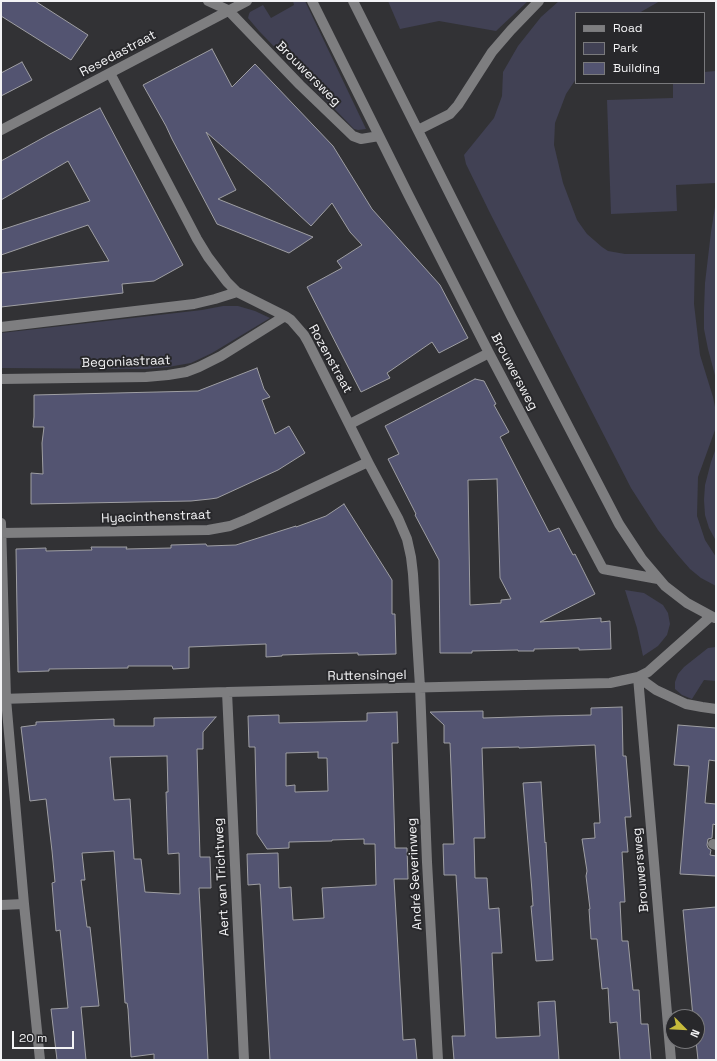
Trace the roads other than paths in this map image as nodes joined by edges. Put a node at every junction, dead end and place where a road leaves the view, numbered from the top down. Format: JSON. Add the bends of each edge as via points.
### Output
{"nodes":[{"id":1,"x":208,"y":1,"type":"edge"},
{"id":2,"x":247,"y":1,"type":"edge"},
{"id":3,"x":312,"y":1,"type":"edge"},
{"id":4,"x":353,"y":1,"type":"edge"},
{"id":5,"x":539,"y":1,"type":"edge"},
{"id":6,"x":228,"y":10,"type":"junction"},
{"id":7,"x":110,"y":73,"type":"junction"},
{"id":8,"x":1,"y":130,"type":"edge"},
{"id":9,"x":418,"y":130,"type":"junction"},
{"id":10,"x":379,"y":136,"type":"junction"},
{"id":11,"x":237,"y":292,"type":"junction"},
{"id":12,"x":285,"y":316,"type":"junction"},
{"id":13,"x":1,"y":327,"type":"edge"},
{"id":14,"x":489,"y":353,"type":"junction"},
{"id":15,"x":1,"y":379,"type":"edge"},
{"id":16,"x":350,"y":424,"type":"junction"},
{"id":17,"x":368,"y":462,"type":"junction"},
{"id":18,"x":1,"y":523,"type":"edge"},
{"id":19,"x":1,"y":533,"type":"edge"},
{"id":20,"x":658,"y":579,"type":"junction"},
{"id":21,"x":713,"y":618,"type":"edge"},
{"id":22,"x":638,"y":678,"type":"junction"},
{"id":23,"x":420,"y":687,"type":"junction"},
{"id":24,"x":227,"y":692,"type":"junction"},
{"id":25,"x":3,"y":699,"type":"edge"},
{"id":26,"x":716,"y":708,"type":"edge"},
{"id":27,"x":24,"y":904,"type":"junction"},
{"id":28,"x":1,"y":905,"type":"edge"},
{"id":29,"x":40,"y":1060,"type":"edge"},
{"id":30,"x":244,"y":1060,"type":"edge"},
{"id":31,"x":438,"y":1060,"type":"edge"},
{"id":32,"x":671,"y":1060,"type":"edge"}],
"edges":[{"from":1,"to":6,"type":"street"},
{"from":2,"to":6,"type":"street","name":"Resedastraat"},
{"from":3,"to":10,"type":"street","name":"Brouwersweg"},
{"from":4,"to":9,"type":"street","name":"Brouwersweg"},
{"from":5,"to":9,"type":"street","via":[[492,52],[454,110]]},
{"from":6,"to":7,"type":"street","name":"Resedastraat"},
{"from":6,"to":10,"type":"street","name":"Brouwersweg","via":[[353,136]]},
{"from":7,"to":8,"type":"street","name":"Resedastraat"},
{"from":7,"to":11,"type":"street","name":"Rozenstraat","via":[[197,239],[218,272]]},
{"from":9,"to":20,"type":"street","name":"Brouwersweg","via":[[619,524]]},
{"from":10,"to":14,"type":"street","name":"Brouwersweg"},
{"from":11,"to":12,"type":"street","name":"Rozenstraat"},
{"from":11,"to":13,"type":"street","via":[[187,305]]},
{"from":12,"to":15,"type":"street","name":"Begoniastraat","via":[[221,356],[186,372],[168,376]]},
{"from":12,"to":16,"type":"street","name":"Rozenstraat","via":[[308,342]]},
{"from":14,"to":16,"type":"street"},
{"from":14,"to":20,"type":"street","name":"Brouwersweg","via":[[603,570]]},
{"from":16,"to":17,"type":"street","name":"Rozenstraat"},
{"from":17,"to":19,"type":"street","name":"Hyacinthenstraat","via":[[230,526],[208,530]]},
{"from":17,"to":23,"type":"street","name":"Rozenstraat","via":[[407,539],[413,574]]},
{"from":18,"to":19,"type":"street"},
{"from":19,"to":25,"type":"street"},
{"from":20,"to":21,"type":"street","name":"Brouwersweg","via":[[679,598]]},
{"from":21,"to":22,"type":"street","name":"Ruttensingel"},
{"from":22,"to":23,"type":"street","name":"Ruttensingel","via":[[610,683]]},
{"from":22,"to":26,"type":"street","via":[[686,704]]},
{"from":22,"to":32,"type":"street","name":"Brouwersweg"},
{"from":23,"to":24,"type":"street","name":"Ruttensingel"},
{"from":23,"to":31,"type":"street","name":"André Severinweg"},
{"from":24,"to":25,"type":"street","name":"Ruttensingel"},
{"from":24,"to":30,"type":"street","name":"Aert van Trichtweg"},
{"from":25,"to":27,"type":"street"},
{"from":27,"to":28,"type":"street"},
{"from":27,"to":29,"type":"street"}]}
